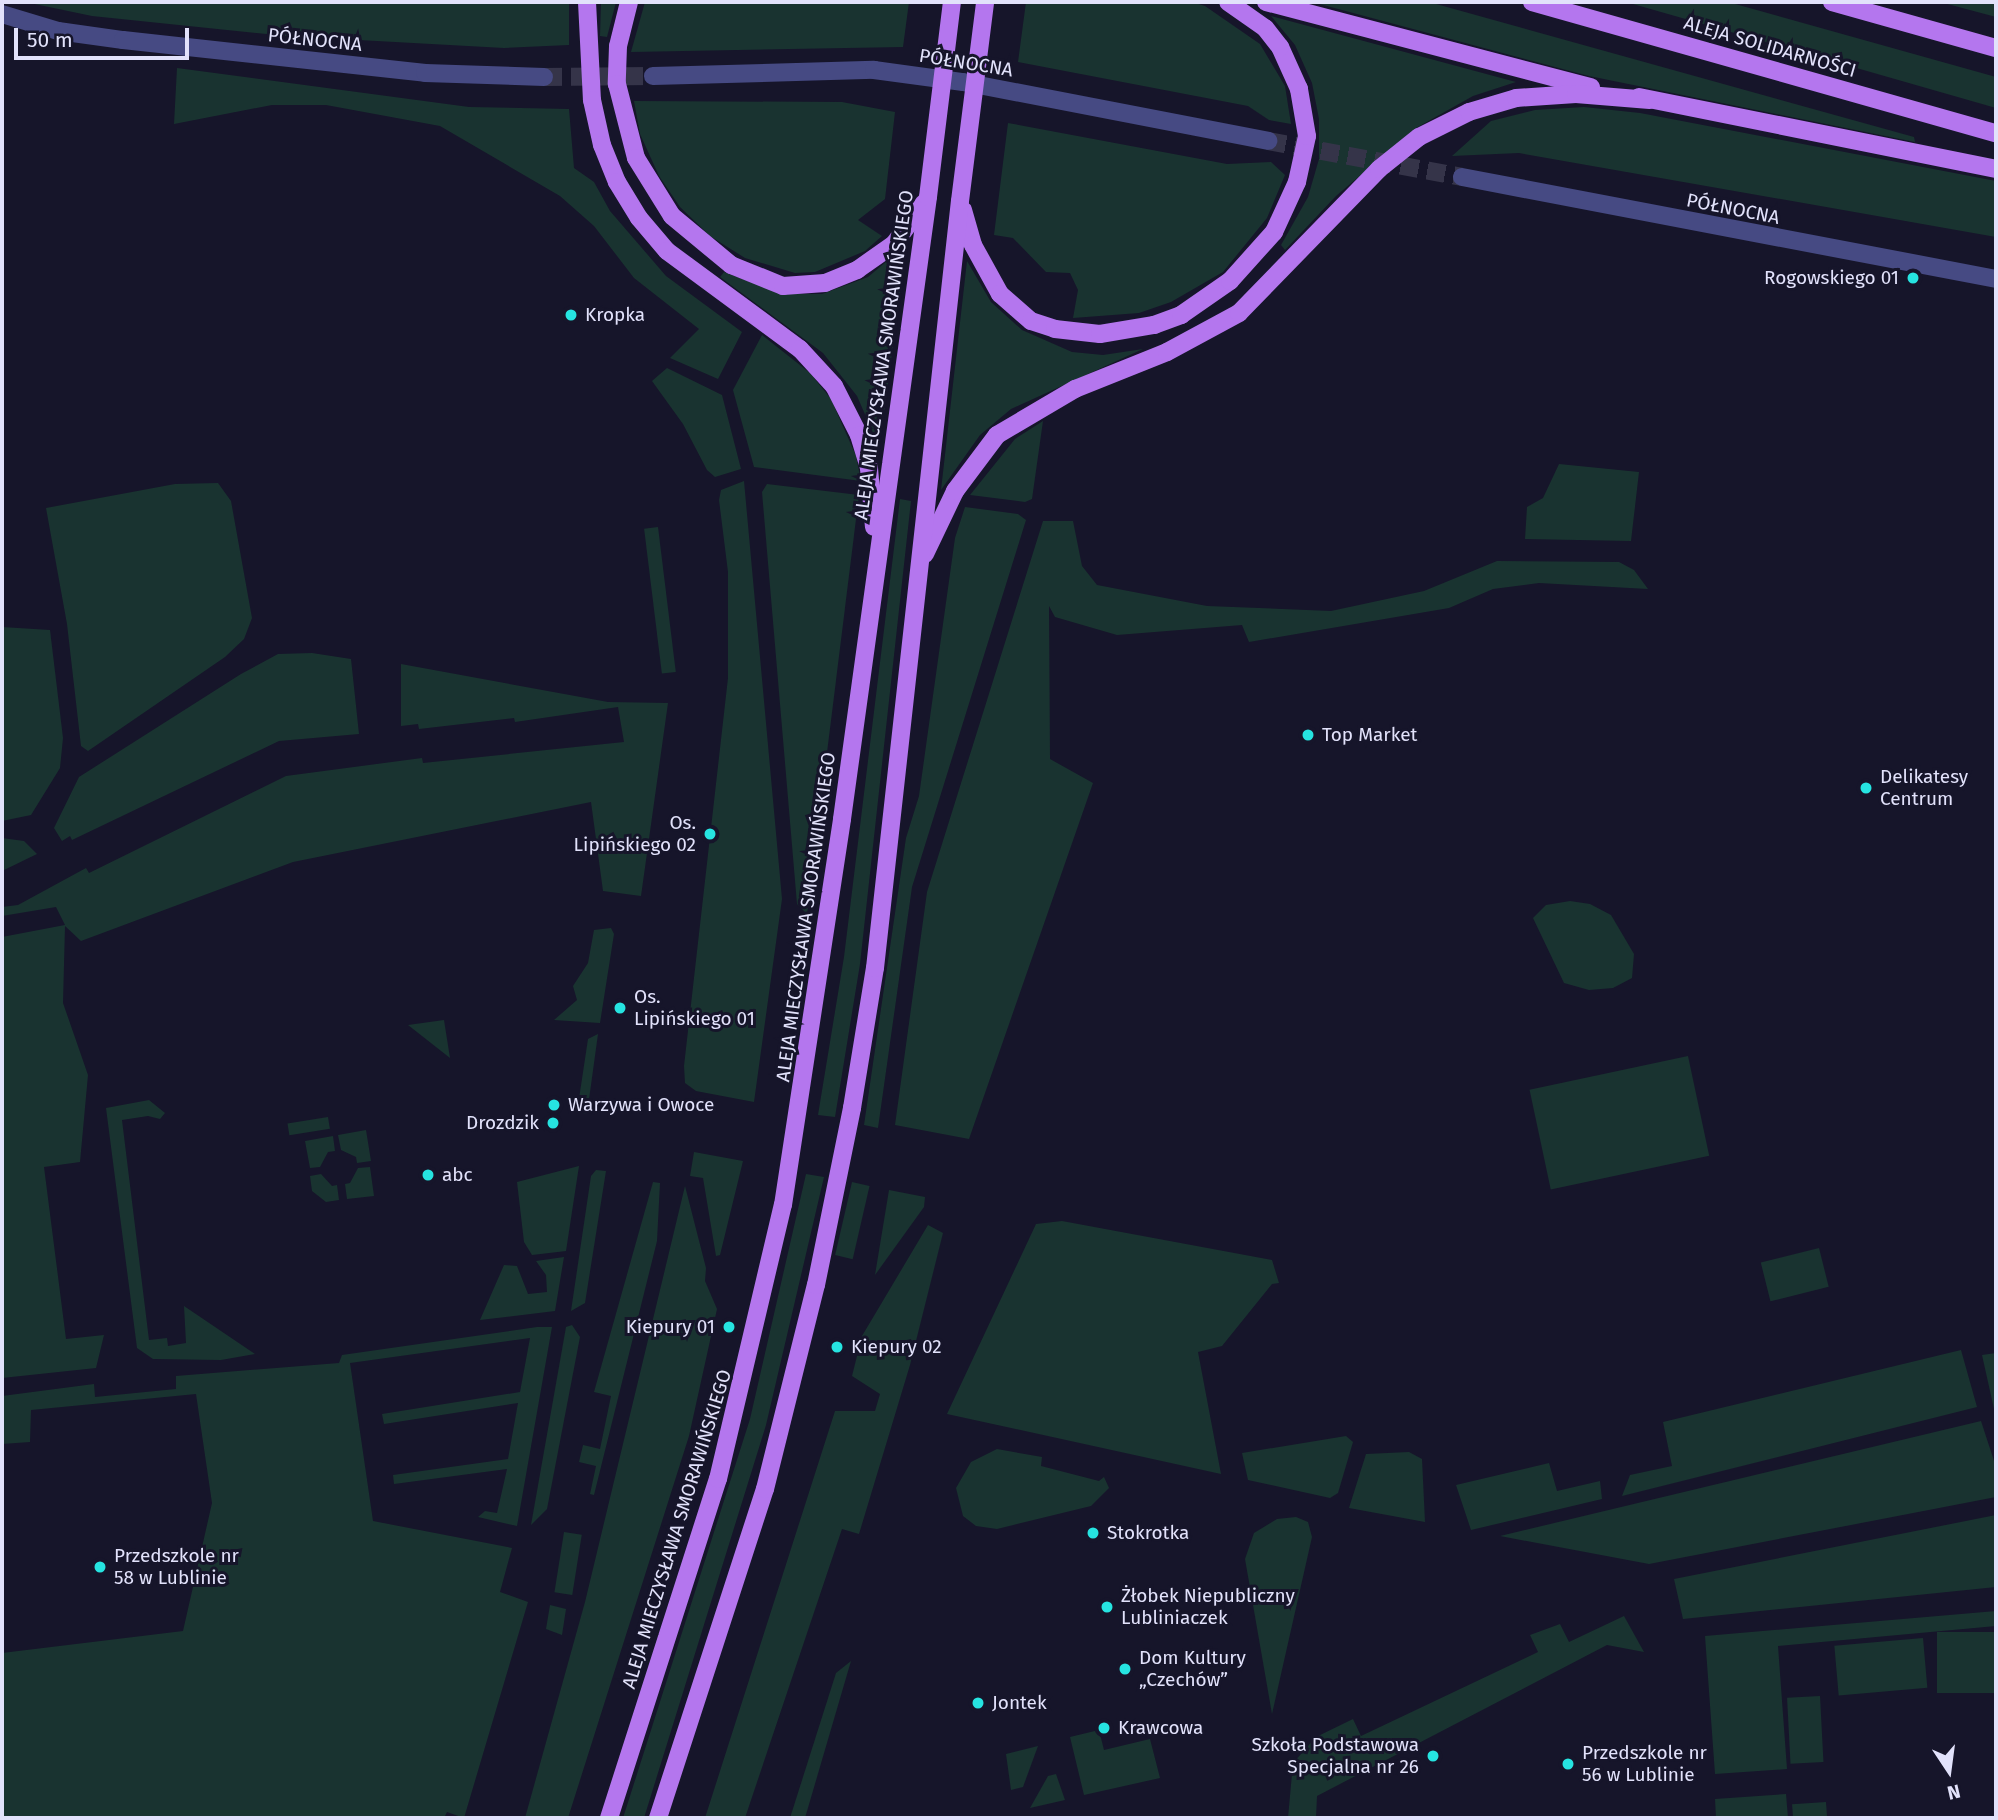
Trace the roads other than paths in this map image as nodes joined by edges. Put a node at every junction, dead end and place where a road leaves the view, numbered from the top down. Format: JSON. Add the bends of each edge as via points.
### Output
{"nodes":[{"id":1,"x":587,"y":2,"type":"edge"},
{"id":2,"x":629,"y":2,"type":"edge"},
{"id":3,"x":952,"y":2,"type":"edge"},
{"id":4,"x":985,"y":2,"type":"edge"},
{"id":5,"x":1228,"y":2,"type":"edge"},
{"id":6,"x":1266,"y":2,"type":"edge"},
{"id":7,"x":1532,"y":2,"type":"edge"},
{"id":8,"x":1832,"y":2,"type":"edge"},
{"id":9,"x":2,"y":14,"type":"edge"},
{"id":10,"x":1996,"y":48,"type":"edge"},
{"id":11,"x":653,"y":76,"type":"tunnel mouth"},
{"id":12,"x":544,"y":77,"type":"tunnel mouth"},
{"id":13,"x":1650,"y":100,"type":"junction"},
{"id":14,"x":1996,"y":133,"type":"edge"},
{"id":15,"x":1268,"y":141,"type":"tunnel mouth"},
{"id":16,"x":1996,"y":169,"type":"edge"},
{"id":17,"x":1462,"y":177,"type":"tunnel mouth"},
{"id":18,"x":928,"y":197,"type":"junction"},
{"id":19,"x":960,"y":201,"type":"junction"},
{"id":20,"x":1996,"y":279,"type":"edge"},
{"id":21,"x":877,"y":562,"type":"junction"},
{"id":22,"x":919,"y":567,"type":"junction"},
{"id":23,"x":609,"y":1818,"type":"edge"},
{"id":24,"x":659,"y":1818,"type":"edge"}],
"edges":[{"from":1,"to":21,"type":"main road","via":[[592,100],[602,145],[618,182],[639,218],[667,251],[800,349],[834,386],[859,435],[869,468]]},
{"from":2,"to":18,"type":"main road","via":[[618,46],[617,84],[636,158],[672,216],[731,265],[783,286],[843,277],[894,244]]},
{"from":3,"to":18,"type":"main road","name":"ALEJA MIECZYSŁAWA SMORAWIŃSKIEGO","bridge":true},
{"from":4,"to":19,"type":"main road","bridge":true},
{"from":5,"to":19,"type":"main road","via":[[1265,28],[1280,47],[1299,89],[1307,136],[1297,183],[1273,232],[1254,258],[1206,300],[1181,315],[1126,332],[1076,333],[1031,321],[1000,293],[986,272]]},
{"from":6,"to":13,"type":"main road","via":[[1397,40]]},
{"from":7,"to":14,"type":"main road","name":"ALEJA SOLIDARNOŚCI"},
{"from":8,"to":10,"type":"main road"},
{"from":9,"to":12,"type":"street","name":"PÓŁNOCNA","via":[[58,31],[123,40],[425,74]]},
{"from":11,"to":15,"type":"street","name":"PÓŁNOCNA","via":[[874,70],[962,82]]},
{"from":13,"to":16,"type":"main road"},
{"from":13,"to":22,"type":"main road","via":[[1576,94],[1516,98],[1469,112],[1419,137],[1379,169],[1239,313],[1167,352],[1075,389],[997,435],[955,491]]},
{"from":17,"to":20,"type":"street","name":"PÓŁNOCNA"},
{"from":18,"to":21,"type":"main road","name":"ALEJA MIECZYSŁAWA SMORAWIŃSKIEGO"},
{"from":19,"to":22,"type":"main road"},
{"from":21,"to":23,"type":"main road","name":"ALEJA MIECZYSŁAWA SMORAWIŃSKIEGO","via":[[814,1012],[758,1323],[718,1479]]},
{"from":22,"to":24,"type":"main road","via":[[873,981],[816,1285],[765,1489]]}]}
